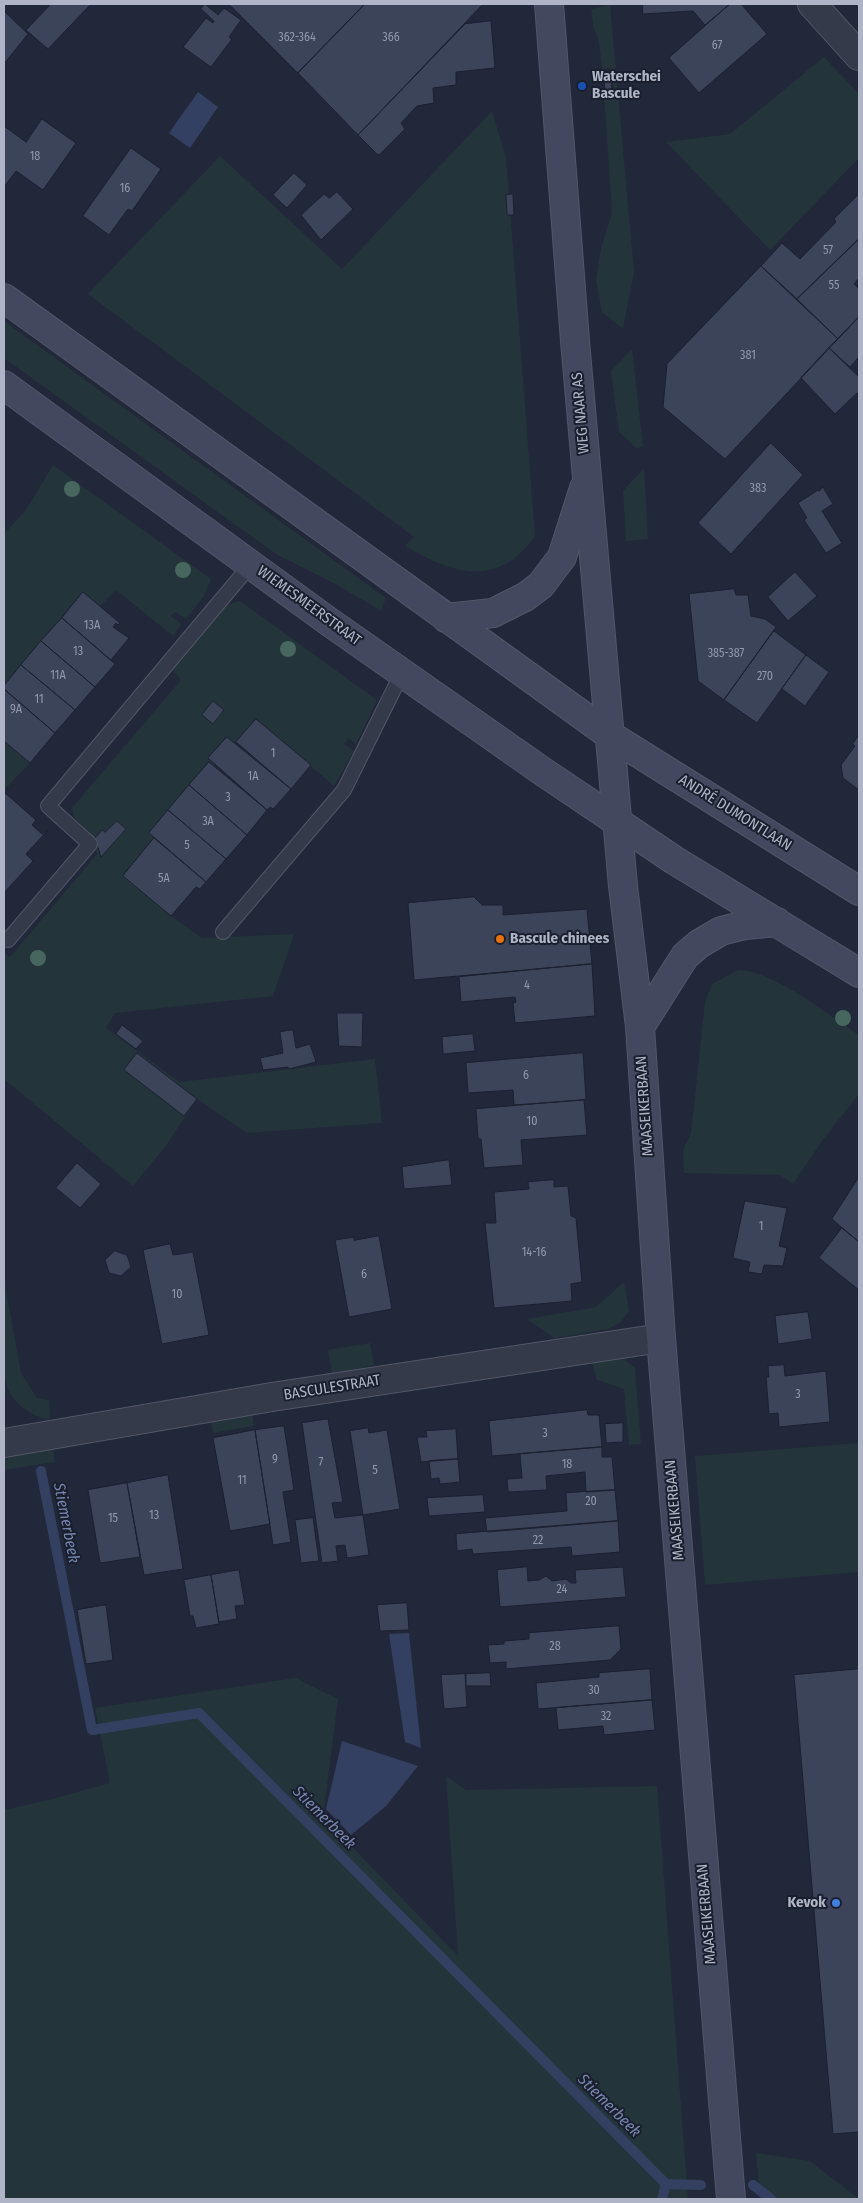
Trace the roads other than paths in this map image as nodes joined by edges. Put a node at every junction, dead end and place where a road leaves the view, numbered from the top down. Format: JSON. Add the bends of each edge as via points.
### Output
{"nodes":[{"id":1,"x":549,"y":4,"type":"edge"},
{"id":2,"x":812,"y":4,"type":"edge"},
{"id":3,"x":859,"y":56,"type":"edge"},
{"id":4,"x":4,"y":298,"type":"edge"},
{"id":5,"x":4,"y":386,"type":"edge"},
{"id":6,"x":588,"y":477,"type":"junction"},
{"id":7,"x":252,"y":563,"type":"junction"},
{"id":8,"x":446,"y":618,"type":"junction"},
{"id":9,"x":402,"y":673,"type":"junction"},
{"id":10,"x":611,"y":736,"type":"junction"},
{"id":11,"x":618,"y":821,"type":"junction"},
{"id":12,"x":859,"y":891,"type":"edge"},
{"id":13,"x":777,"y":922,"type":"junction"},
{"id":14,"x":223,"y":932,"type":"dead end"},
{"id":15,"x":8,"y":940,"type":"dead end"},
{"id":16,"x":859,"y":973,"type":"edge"},
{"id":17,"x":640,"y":1027,"type":"junction"},
{"id":18,"x":661,"y":1338,"type":"junction"},
{"id":19,"x":5,"y":1439,"type":"edge"},
{"id":20,"x":731,"y":2199,"type":"edge"}],
"edges":[{"from":1,"to":6,"type":"main road","name":"WEG NAAR AS"},
{"from":2,"to":3,"type":"street"},
{"from":4,"to":8,"type":"main road"},
{"from":5,"to":7,"type":"main road","name":"WIEMESMEERSTRAAT"},
{"from":6,"to":8,"type":"main road","via":[[562,557],[541,585],[525,598],[493,613]]},
{"from":6,"to":10,"type":"main road","name":"WEG NAAR AS"},
{"from":7,"to":9,"type":"main road","name":"WIEMESMEERSTRAAT"},
{"from":7,"to":15,"type":"lane","via":[[48,806],[90,844]]},
{"from":8,"to":10,"type":"main road"},
{"from":9,"to":11,"type":"main road","name":"WIEMESMEERSTRAAT"},
{"from":9,"to":14,"type":"lane","via":[[344,790]]},
{"from":10,"to":11,"type":"main road","name":"WEG NAAR AS"},
{"from":10,"to":12,"type":"main road","name":"ANDRÉ DUMONTLAAN"},
{"from":11,"to":13,"type":"main road","via":[[674,860]]},
{"from":11,"to":17,"type":"main road","name":"MAASEIKERBAAN"},
{"from":13,"to":16,"type":"main road"},
{"from":13,"to":17,"type":"main road","via":[[721,931],[700,944],[685,956]]},
{"from":17,"to":18,"type":"main road","name":"MAASEIKERBAAN"},
{"from":18,"to":19,"type":"street","name":"BASCULESTRAAT"},
{"from":18,"to":20,"type":"main road","name":"MAASEIKERBAAN"}]}
